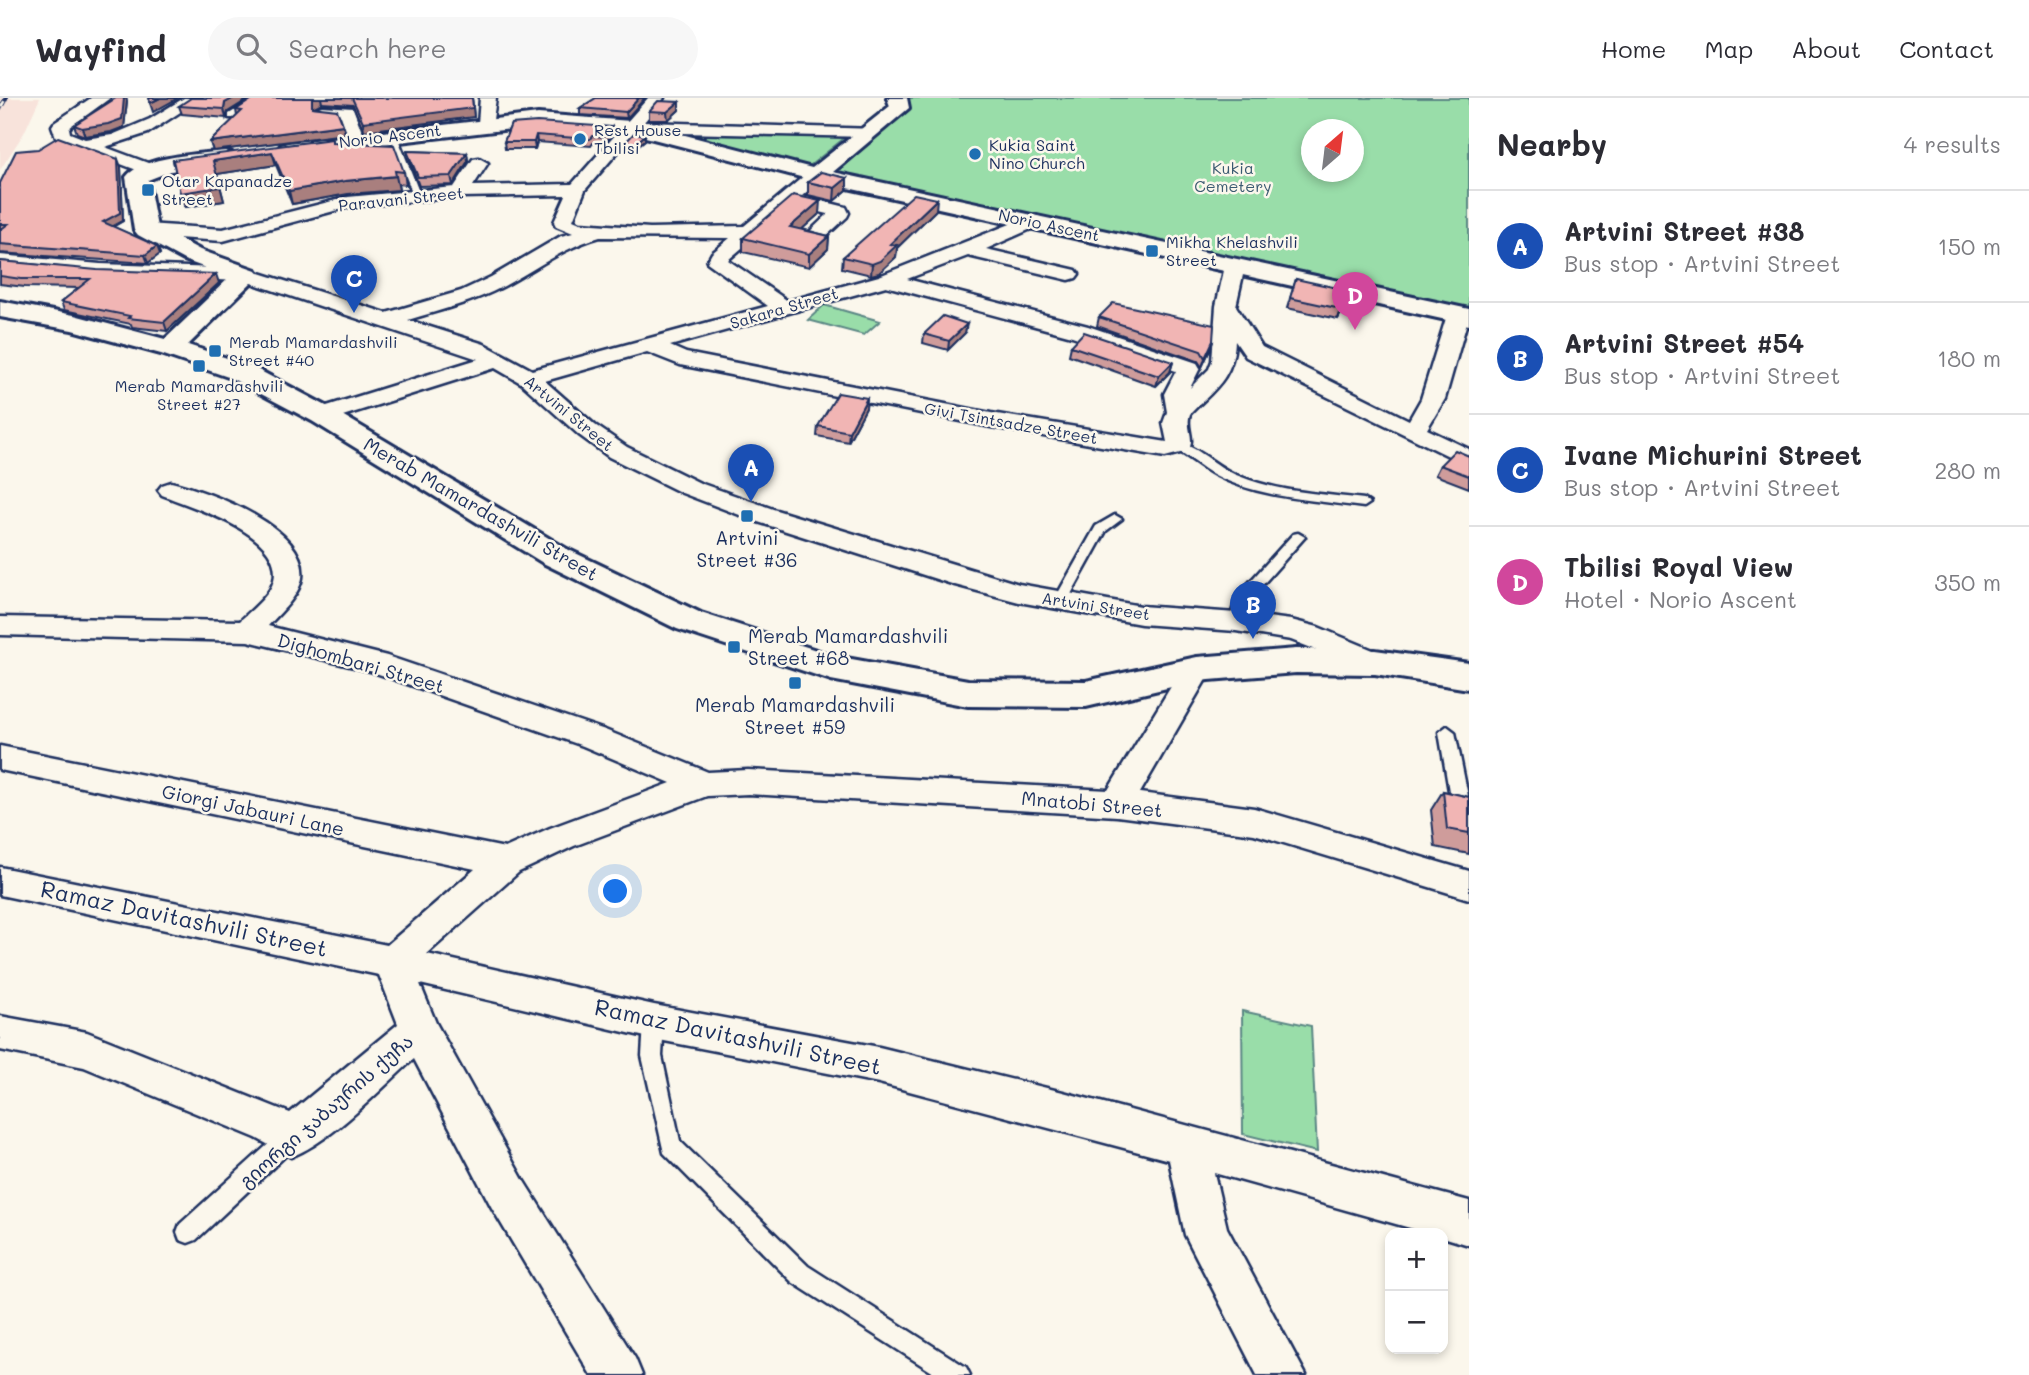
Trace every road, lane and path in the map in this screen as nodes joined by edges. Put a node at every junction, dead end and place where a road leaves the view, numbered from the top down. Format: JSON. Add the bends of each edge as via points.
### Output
{"nodes":[{"id":1,"x":102,"y":98,"type":"edge"},
{"id":2,"x":194,"y":98,"type":"edge"},
{"id":3,"x":260,"y":98,"type":"edge"},
{"id":4,"x":488,"y":98,"type":"edge"},
{"id":5,"x":656,"y":98,"type":"edge"},
{"id":6,"x":897,"y":98,"type":"edge"},
{"id":7,"x":322,"y":111,"type":"edge"},
{"id":8,"x":232,"y":116,"type":"edge"},
{"id":9,"x":486,"y":124,"type":"junction"},
{"id":10,"x":631,"y":127,"type":"junction"},
{"id":11,"x":870,"y":132,"type":"junction"},
{"id":12,"x":393,"y":136,"type":"junction"},
{"id":13,"x":357,"y":141,"type":"junction"},
{"id":14,"x":82,"y":144,"type":"junction"},
{"id":15,"x":479,"y":163,"type":"dead end"},
{"id":16,"x":150,"y":170,"type":"junction"},
{"id":17,"x":816,"y":175,"type":"junction"},
{"id":18,"x":577,"y":189,"type":"junction"},
{"id":19,"x":460,"y":192,"type":"junction"},
{"id":20,"x":418,"y":195,"type":"junction"},
{"id":21,"x":788,"y":198,"type":"junction"},
{"id":22,"x":1033,"y":221,"type":"junction"},
{"id":23,"x":146,"y":230,"type":"junction"},
{"id":24,"x":599,"y":232,"type":"junction"},
{"id":25,"x":746,"y":232,"type":"junction"},
{"id":26,"x":816,"y":235,"type":"edge"},
{"id":27,"x":967,"y":250,"type":"junction"},
{"id":28,"x":0,"y":261,"type":"edge"},
{"id":29,"x":1236,"y":265,"type":"junction"},
{"id":30,"x":1069,"y":274,"type":"dead end"},
{"id":31,"x":247,"y":275,"type":"junction"},
{"id":32,"x":886,"y":280,"type":"junction"},
{"id":33,"x":1226,"y":306,"type":"junction"},
{"id":34,"x":0,"y":309,"type":"edge"},
{"id":35,"x":786,"y":309,"type":"junction"},
{"id":36,"x":1463,"y":316,"type":"edge"},
{"id":37,"x":386,"y":320,"type":"junction"},
{"id":38,"x":649,"y":345,"type":"junction"},
{"id":39,"x":170,"y":348,"type":"junction"},
{"id":40,"x":499,"y":360,"type":"junction"},
{"id":41,"x":529,"y":378,"type":"junction"},
{"id":42,"x":1179,"y":412,"type":"junction"},
{"id":43,"x":322,"y":415,"type":"junction"},
{"id":44,"x":1414,"y":430,"type":"junction"},
{"id":45,"x":1178,"y":446,"type":"junction"},
{"id":46,"x":1469,"y":458,"type":"edge"},
{"id":47,"x":1203,"y":461,"type":"junction"},
{"id":48,"x":1303,"y":487,"type":"dead end"},
{"id":49,"x":171,"y":490,"type":"dead end"},
{"id":50,"x":1364,"y":503,"type":"dead end"},
{"id":51,"x":1115,"y":519,"type":"dead end"},
{"id":52,"x":1298,"y":537,"type":"dead end"},
{"id":53,"x":1060,"y":602,"type":"junction"},
{"id":54,"x":1236,"y":622,"type":"junction"},
{"id":55,"x":0,"y":626,"type":"edge"},
{"id":56,"x":248,"y":631,"type":"junction"},
{"id":57,"x":1375,"y":662,"type":"junction"},
{"id":58,"x":1198,"y":669,"type":"junction"},
{"id":59,"x":1469,"y":676,"type":"edge"},
{"id":60,"x":1447,"y":732,"type":"dead end"},
{"id":61,"x":0,"y":758,"type":"edge"},
{"id":62,"x":705,"y":783,"type":"junction"},
{"id":63,"x":1117,"y":803,"type":"junction"},
{"id":64,"x":1469,"y":808,"type":"edge"},
{"id":65,"x":507,"y":862,"type":"junction"},
{"id":66,"x":0,"y":881,"type":"edge"},
{"id":67,"x":1469,"y":886,"type":"edge"},
{"id":68,"x":393,"y":961,"type":"junction"},
{"id":69,"x":654,"y":1022,"type":"junction"},
{"id":70,"x":419,"y":1030,"type":"junction"},
{"id":71,"x":0,"y":1033,"type":"edge"},
{"id":72,"x":291,"y":1137,"type":"junction"},
{"id":73,"x":1187,"y":1145,"type":"junction"},
{"id":74,"x":1469,"y":1223,"type":"edge"},
{"id":75,"x":188,"y":1232,"type":"dead end"},
{"id":76,"x":618,"y":1375,"type":"edge"},
{"id":77,"x":958,"y":1375,"type":"edge"},
{"id":78,"x":1282,"y":1375,"type":"edge"}],
"edges":[{"from":1,"to":14,"type":"street","via":[[60,126],[63,136]]},
{"from":2,"to":14,"type":"street","via":[[152,127],[124,139]]},
{"from":3,"to":8,"type":"lane"},
{"from":4,"to":9,"type":"street"},
{"from":5,"to":10,"type":"street"},
{"from":6,"to":11,"type":"street","via":[[899,108]]},
{"from":7,"to":13,"type":"street","via":[[347,111]]},
{"from":9,"to":10,"type":"street","name":"Norio Ascent","via":[[538,120]]},
{"from":9,"to":12,"type":"street","name":"Norio Ascent"},
{"from":10,"to":11,"type":"street","name":"Norio Ascent"},
{"from":10,"to":17,"type":"street","name":"Norio Ascent"},
{"from":10,"to":18,"type":"street"},
{"from":11,"to":17,"type":"street"},
{"from":12,"to":13,"type":"street","name":"Norio Ascent"},
{"from":12,"to":20,"type":"lane"},
{"from":13,"to":16,"type":"street","name":"Norio Ascent"},
{"from":14,"to":16,"type":"street"},
{"from":15,"to":19,"type":"street"},
{"from":16,"to":23,"type":"street","via":[[137,177]]},
{"from":17,"to":21,"type":"street"},
{"from":17,"to":22,"type":"street","name":"Norio Ascent"},
{"from":18,"to":19,"type":"street","name":"Paravani Street"},
{"from":18,"to":24,"type":"street","via":[[563,222]]},
{"from":19,"to":20,"type":"street","name":"Paravani Street"},
{"from":20,"to":23,"type":"street","name":"Paravani Street","via":[[348,202],[223,235]]},
{"from":21,"to":25,"type":"street"},
{"from":21,"to":26,"type":"street","via":[[839,211]]},
{"from":22,"to":27,"type":"street","name":"Sakara Street"},
{"from":22,"to":29,"type":"street","name":"Norio Ascent"},
{"from":23,"to":31,"type":"street","via":[[165,243]]},
{"from":24,"to":25,"type":"street"},
{"from":24,"to":37,"type":"street","via":[[568,240],[468,295]]},
{"from":25,"to":35,"type":"street","via":[[717,262]]},
{"from":27,"to":30,"type":"street"},
{"from":27,"to":32,"type":"street","name":"Sakara Street"},
{"from":28,"to":31,"type":"street","name":"Artvini Street"},
{"from":29,"to":33,"type":"street"},
{"from":29,"to":36,"type":"street","name":"Norio Ascent"},
{"from":31,"to":37,"type":"street","name":"Artvini Street"},
{"from":31,"to":39,"type":"street"},
{"from":32,"to":35,"type":"street","name":"Sakara Street"},
{"from":32,"to":42,"type":"street","via":[[1080,331],[1189,368],[1175,394]]},
{"from":33,"to":42,"type":"street","via":[[1219,371]]},
{"from":33,"to":44,"type":"street","via":[[1254,352]]},
{"from":34,"to":39,"type":"street","name":"Merab Mamardashvili Street"},
{"from":35,"to":38,"type":"street","name":"Sakara Street"},
{"from":36,"to":44,"type":"street","via":[[1433,399]]},
{"from":37,"to":40,"type":"street","name":"Artvini Street"},
{"from":38,"to":41,"type":"street","name":"Sakara Street"},
{"from":38,"to":45,"type":"street","name":"Givi Tsintsadze Street","via":[[680,358],[979,418],[1165,450]]},
{"from":39,"to":43,"type":"street","name":"Merab Mamardashvili Street","via":[[241,372]]},
{"from":40,"to":41,"type":"street","name":"Artvini Street"},
{"from":40,"to":43,"type":"street"},
{"from":41,"to":53,"type":"street","name":"Artvini Street","via":[[618,452],[691,488],[965,579]]},
{"from":42,"to":45,"type":"street","via":[[1175,423]]},
{"from":43,"to":58,"type":"street","name":"Merab Mamardashvili Street","via":[[555,556],[689,621],[831,668],[968,693],[1073,694]]},
{"from":44,"to":46,"type":"street"},
{"from":45,"to":47,"type":"lane"},
{"from":47,"to":48,"type":"lane"},
{"from":47,"to":50,"type":"lane","via":[[1216,472],[1237,479]]},
{"from":49,"to":56,"type":"street","via":[[264,531],[284,549],[291,567],[287,584]]},
{"from":51,"to":53,"type":"lane","via":[[1101,529]]},
{"from":52,"to":54,"type":"lane","via":[[1242,599]]},
{"from":53,"to":54,"type":"street","name":"Artvini Street","via":[[1141,615]]},
{"from":54,"to":57,"type":"street","name":"Artvini Street","via":[[1308,634]]},
{"from":55,"to":56,"type":"street","name":"Dighombari Street"},
{"from":56,"to":62,"type":"street","name":"Dighombari Street","via":[[377,663],[594,738]]},
{"from":57,"to":58,"type":"street","name":"Merab Mamardashvili Street","via":[[1296,661]]},
{"from":57,"to":59,"type":"street","name":"Merab Mamardashvili Street"},
{"from":58,"to":63,"type":"street"},
{"from":60,"to":64,"type":"lane","via":[[1458,797]]},
{"from":61,"to":65,"type":"street","name":"Giorgi Jabauri Lane"},
{"from":62,"to":63,"type":"street","name":"Mnatobi Street"},
{"from":62,"to":65,"type":"street"},
{"from":63,"to":67,"type":"street","name":"Mnatobi Street","via":[[1254,821]]},
{"from":65,"to":68,"type":"street"},
{"from":66,"to":68,"type":"street","name":"Ramaz Davitashvili Street"},
{"from":68,"to":69,"type":"street","name":"Ramaz Davitashvili Street"},
{"from":68,"to":70,"type":"street","name":"გიორგი ჯაბაურის ქუჩა"},
{"from":69,"to":73,"type":"street","name":"Ramaz Davitashvili Street","via":[[878,1065]]},
{"from":69,"to":77,"type":"lane","via":[[652,1056],[671,1146],[800,1273]]},
{"from":70,"to":72,"type":"street","name":"გიორგი ჯაბაურის ქუჩა"},
{"from":70,"to":76,"type":"street","via":[[507,1193]]},
{"from":71,"to":72,"type":"street","via":[[87,1050],[271,1124]]},
{"from":72,"to":75,"type":"lane","name":"გიორგი ჯაბაურის ქუჩა"},
{"from":73,"to":74,"type":"street","name":"Ramaz Davitashvili Street"},
{"from":73,"to":78,"type":"street","via":[[1207,1235]]}]}
